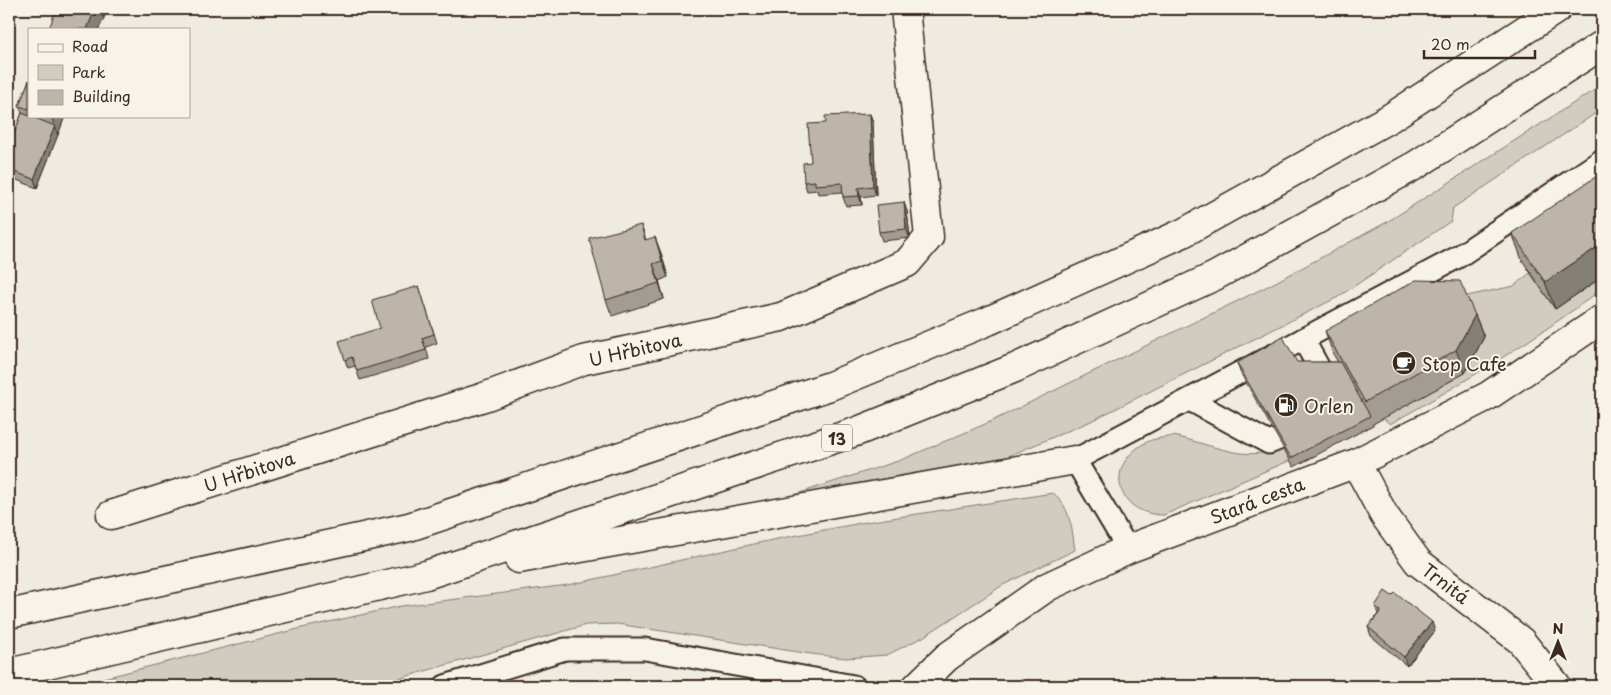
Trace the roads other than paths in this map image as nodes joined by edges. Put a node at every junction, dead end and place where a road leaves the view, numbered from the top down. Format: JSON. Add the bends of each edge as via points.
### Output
{"nodes":[{"id":1,"x":905,"y":9,"type":"edge"},
{"id":2,"x":1557,"y":9,"type":"edge"},
{"id":3,"x":1602,"y":45,"type":"edge"},
{"id":4,"x":1602,"y":160,"type":"edge"},
{"id":5,"x":1602,"y":319,"type":"edge"},
{"id":6,"x":1303,"y":339,"type":"junction"},
{"id":7,"x":1190,"y":400,"type":"junction"},
{"id":8,"x":1075,"y":460,"type":"junction"},
{"id":9,"x":1356,"y":463,"type":"junction"},
{"id":10,"x":111,"y":515,"type":"dead end"},
{"id":11,"x":1128,"y":549,"type":"junction"},
{"id":12,"x":426,"y":575,"type":"junction"},
{"id":13,"x":9,"y":614,"type":"edge"},
{"id":14,"x":9,"y":673,"type":"edge"},
{"id":15,"x":445,"y":686,"type":"edge"},
{"id":16,"x":854,"y":686,"type":"edge"},
{"id":17,"x":917,"y":686,"type":"edge"},
{"id":18,"x":1557,"y":686,"type":"edge"}],
"edges":[{"from":1,"to":10,"type":"main road","name":"U Hřbitova","via":[[929,237],[907,263],[781,316],[584,360],[484,397]]},
{"from":2,"to":13,"type":"main road","via":[[1390,118],[1182,233],[988,321],[830,386],[409,526]]},
{"from":3,"to":12,"type":"main road","number":"13","via":[[1416,165],[1232,267],[1015,368],[858,431]]},
{"from":4,"to":6,"type":"lane","via":[[1458,257]]},
{"from":5,"to":9,"type":"main road","name":"Stará cesta","via":[[1488,396]]},
{"from":6,"to":7,"type":"lane"},
{"from":6,"to":7,"type":"lane","via":[[1333,412],[1269,442]]},
{"from":7,"to":8,"type":"lane"},
{"from":8,"to":11,"type":"lane"},
{"from":8,"to":12,"type":"main road"},
{"from":9,"to":11,"type":"main road","name":"Stará cesta"},
{"from":9,"to":18,"type":"main road","name":"Trnitá","via":[[1384,515],[1418,562],[1521,641]]},
{"from":11,"to":17,"type":"main road","name":"Stará cesta","via":[[1039,592],[947,657]]},
{"from":12,"to":14,"type":"main road","number":"13"},
{"from":15,"to":16,"type":"lane","via":[[565,649],[645,649]]}]}
